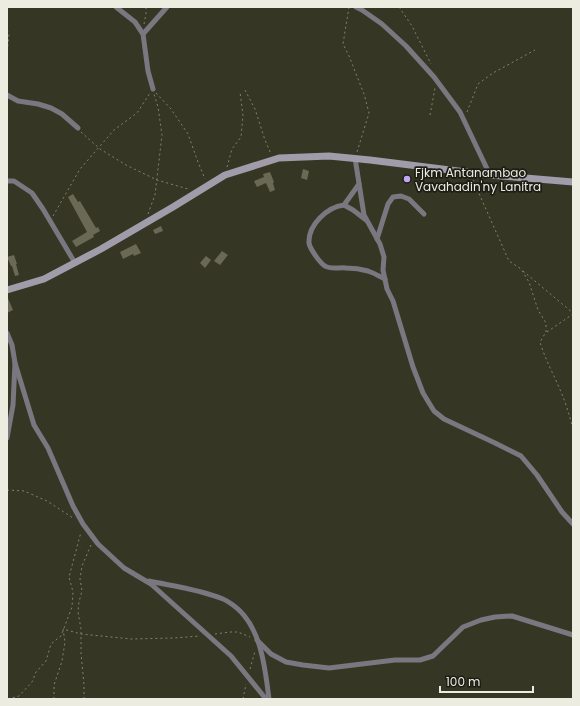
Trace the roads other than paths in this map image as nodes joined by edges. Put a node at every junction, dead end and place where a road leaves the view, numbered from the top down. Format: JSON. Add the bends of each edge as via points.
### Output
{"nodes":[{"id":1,"x":116,"y":7,"type":"edge"},
{"id":2,"x":167,"y":7,"type":"edge"},
{"id":3,"x":356,"y":7,"type":"edge"},
{"id":4,"x":142,"y":34,"type":"junction"},
{"id":5,"x":153,"y":89,"type":"road end"},
{"id":6,"x":7,"y":95,"type":"edge"},
{"id":7,"x":78,"y":128,"type":"road end"},
{"id":8,"x":355,"y":158,"type":"junction"},
{"id":9,"x":490,"y":175,"type":"junction"},
{"id":10,"x":7,"y":181,"type":"edge"},
{"id":11,"x":573,"y":182,"type":"edge"},
{"id":12,"x":359,"y":184,"type":"junction"},
{"id":13,"x":344,"y":206,"type":"junction"},
{"id":14,"x":424,"y":214,"type":"dead end"},
{"id":15,"x":367,"y":221,"type":"junction"},
{"id":16,"x":377,"y":239,"type":"junction"},
{"id":17,"x":75,"y":263,"type":"junction"},
{"id":18,"x":385,"y":279,"type":"junction"},
{"id":19,"x":7,"y":290,"type":"edge"},
{"id":20,"x":7,"y":333,"type":"edge"},
{"id":21,"x":15,"y":363,"type":"junction"},
{"id":22,"x":7,"y":438,"type":"edge"},
{"id":23,"x":573,"y":524,"type":"edge"},
{"id":24,"x":146,"y":580,"type":"junction"},
{"id":25,"x":573,"y":635,"type":"edge"},
{"id":26,"x":257,"y":640,"type":"junction"},
{"id":27,"x":268,"y":699,"type":"edge"}],
"edges":[{"from":1,"to":4,"type":"street","via":[[135,22]]},
{"from":2,"to":4,"type":"street"},
{"from":3,"to":9,"type":"street","via":[[382,24],[437,80],[460,112]]},
{"from":4,"to":5,"type":"street"},
{"from":6,"to":7,"type":"street","via":[[18,101],[51,108]]},
{"from":8,"to":9,"type":"street"},
{"from":8,"to":12,"type":"street"},
{"from":8,"to":17,"type":"street","via":[[279,158],[225,175]]},
{"from":9,"to":11,"type":"street"},
{"from":10,"to":17,"type":"street","via":[[14,181],[32,193]]},
{"from":12,"to":13,"type":"street"},
{"from":12,"to":15,"type":"street"},
{"from":13,"to":15,"type":"street"},
{"from":13,"to":18,"type":"street","via":[[336,206],[325,213],[313,226],[309,245],[326,267],[369,271]]},
{"from":14,"to":16,"type":"street","via":[[409,199],[393,197],[388,204]]},
{"from":15,"to":16,"type":"street"},
{"from":16,"to":18,"type":"street","via":[[384,257],[382,270]]},
{"from":17,"to":19,"type":"street","via":[[44,279]]},
{"from":18,"to":23,"type":"street","via":[[423,393],[434,411],[444,419],[521,456]]},
{"from":20,"to":21,"type":"street"},
{"from":21,"to":22,"type":"street","via":[[13,405]]},
{"from":21,"to":24,"type":"street","via":[[34,425],[48,448],[83,524],[98,544],[124,568]]},
{"from":24,"to":26,"type":"street","via":[[204,592],[224,599],[249,621]]},
{"from":24,"to":27,"type":"street","via":[[231,656]]},
{"from":25,"to":26,"type":"street","via":[[512,616],[495,617],[463,627],[433,656],[420,660],[395,660],[329,668],[286,662],[271,654]]},
{"from":26,"to":27,"type":"street","via":[[265,667]]}]}
